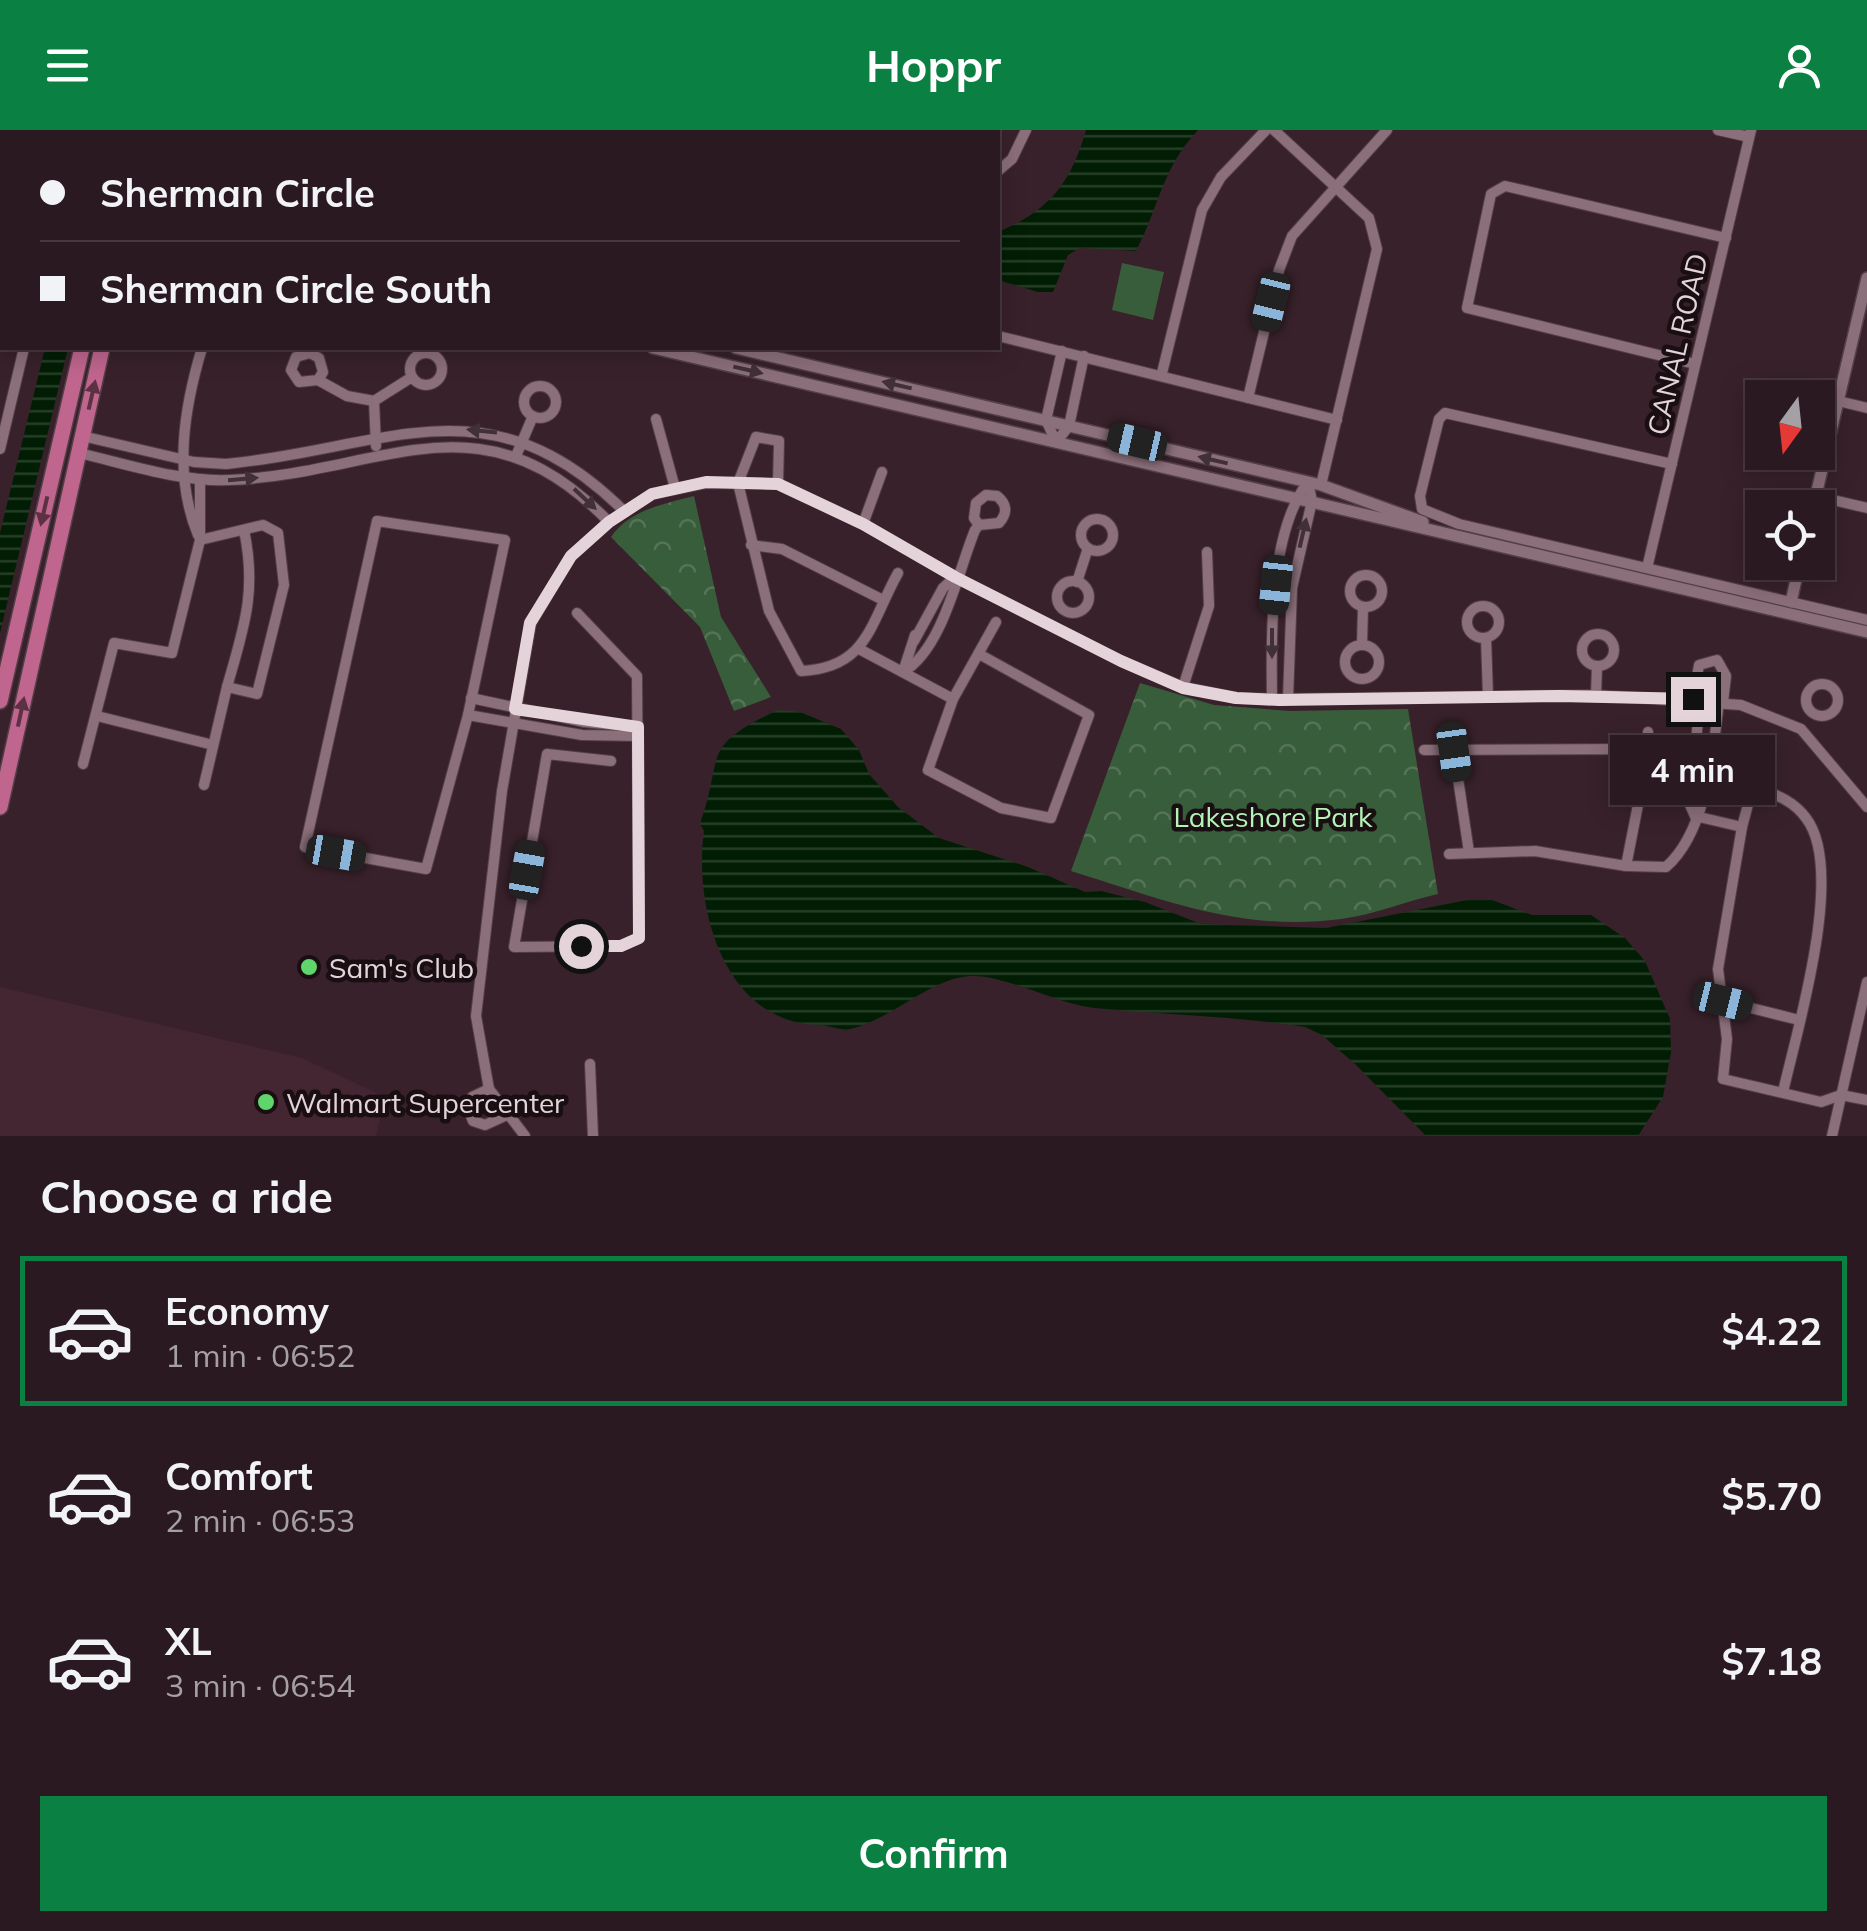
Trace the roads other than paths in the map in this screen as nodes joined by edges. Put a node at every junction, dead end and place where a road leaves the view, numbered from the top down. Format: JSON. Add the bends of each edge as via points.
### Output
{"nodes":[{"id":1,"x":1266,"y":130,"type":"edge"},
{"id":2,"x":1274,"y":130,"type":"edge"},
{"id":3,"x":1387,"y":130,"type":"edge"},
{"id":4,"x":1718,"y":130,"type":"edge"},
{"id":5,"x":1026,"y":131,"type":"edge"},
{"id":6,"x":1750,"y":134,"type":"edge"},
{"id":7,"x":1000,"y":169,"type":"edge"},
{"id":8,"x":1335,"y":186,"type":"junction"},
{"id":9,"x":1726,"y":238,"type":"junction"},
{"id":10,"x":1867,"y":278,"type":"edge"},
{"id":11,"x":1864,"y":300,"type":"edge"},
{"id":12,"x":1000,"y":336,"type":"edge"},
{"id":13,"x":24,"y":350,"type":"edge"},
{"id":14,"x":82,"y":350,"type":"edge"},
{"id":15,"x":102,"y":350,"type":"edge"},
{"id":16,"x":202,"y":350,"type":"edge"},
{"id":17,"x":675,"y":350,"type":"edge"},
{"id":18,"x":745,"y":350,"type":"edge"},
{"id":19,"x":1062,"y":351,"type":"junction"},
{"id":20,"x":1084,"y":356,"type":"junction"},
{"id":21,"x":1695,"y":364,"type":"junction"},
{"id":22,"x":1162,"y":373,"type":"junction"},
{"id":23,"x":412,"y":377,"type":"dead end"},
{"id":24,"x":318,"y":380,"type":"dead end"},
{"id":25,"x":1248,"y":398,"type":"junction"},
{"id":26,"x":374,"y":401,"type":"junction"},
{"id":27,"x":1838,"y":401,"type":"junction"},
{"id":28,"x":1867,"y":408,"type":"edge"},
{"id":29,"x":533,"y":416,"type":"dead end"},
{"id":30,"x":656,"y":419,"type":"dead end"},
{"id":31,"x":1046,"y":420,"type":"junction"},
{"id":32,"x":1337,"y":420,"type":"junction"},
{"id":33,"x":1069,"y":426,"type":"junction"},
{"id":34,"x":376,"y":441,"type":"junction"},
{"id":35,"x":1,"y":442,"type":"edge"},
{"id":36,"x":522,"y":442,"type":"junction"},
{"id":37,"x":1056,"y":442,"type":"junction"},
{"id":38,"x":80,"y":444,"type":"junction"},
{"id":39,"x":377,"y":456,"type":"junction"},
{"id":40,"x":516,"y":456,"type":"junction"},
{"id":41,"x":181,"y":459,"type":"junction"},
{"id":42,"x":1672,"y":464,"type":"junction"},
{"id":43,"x":882,"y":472,"type":"dead end"},
{"id":44,"x":182,"y":477,"type":"junction"},
{"id":45,"x":200,"y":479,"type":"junction"},
{"id":46,"x":738,"y":483,"type":"junction"},
{"id":47,"x":1315,"y":483,"type":"junction"},
{"id":48,"x":778,"y":484,"type":"junction"},
{"id":49,"x":675,"y":488,"type":"junction"},
{"id":50,"x":1818,"y":490,"type":"edge"},
{"id":51,"x":1296,"y":498,"type":"junction"},
{"id":52,"x":1312,"y":501,"type":"junction"},
{"id":53,"x":1835,"y":504,"type":"edge"},
{"id":54,"x":1867,"y":508,"type":"edge"},
{"id":55,"x":625,"y":512,"type":"junction"},
{"id":56,"x":609,"y":522,"type":"junction"},
{"id":57,"x":863,"y":524,"type":"junction"},
{"id":58,"x":979,"y":525,"type":"dead end"},
{"id":59,"x":244,"y":530,"type":"junction"},
{"id":60,"x":1450,"y":533,"type":"junction"},
{"id":61,"x":200,"y":540,"type":"junction"},
{"id":62,"x":751,"y":545,"type":"junction"},
{"id":63,"x":1088,"y":548,"type":"dead end"},
{"id":64,"x":1207,"y":552,"type":"dead end"},
{"id":65,"x":1648,"y":568,"type":"junction"},
{"id":66,"x":898,"y":573,"type":"dead end"},
{"id":67,"x":955,"y":577,"type":"junction"},
{"id":68,"x":1796,"y":580,"type":"edge"},
{"id":69,"x":1077,"y":582,"type":"junction"},
{"id":70,"x":883,"y":600,"type":"junction"},
{"id":71,"x":1790,"y":602,"type":"junction"},
{"id":72,"x":1363,"y":607,"type":"dead end"},
{"id":73,"x":1066,"y":611,"type":"junction"},
{"id":74,"x":577,"y":613,"type":"dead end"},
{"id":75,"x":1867,"y":620,"type":"edge"},
{"id":76,"x":996,"y":622,"type":"dead end"},
{"id":77,"x":924,"y":623,"type":"junction"},
{"id":78,"x":1058,"y":628,"type":"junction"},
{"id":79,"x":935,"y":630,"type":"junction"},
{"id":80,"x":1867,"y":632,"type":"edge"},
{"id":81,"x":1486,"y":638,"type":"dead end"},
{"id":82,"x":1362,"y":645,"type":"junction"},
{"id":83,"x":861,"y":650,"type":"junction"},
{"id":84,"x":979,"y":654,"type":"junction"},
{"id":85,"x":1596,"y":666,"type":"dead end"},
{"id":86,"x":903,"y":672,"type":"junction"},
{"id":87,"x":1362,"y":678,"type":"junction"},
{"id":88,"x":227,"y":687,"type":"junction"},
{"id":89,"x":1183,"y":688,"type":"junction"},
{"id":90,"x":1488,"y":696,"type":"junction"},
{"id":91,"x":1596,"y":696,"type":"junction"},
{"id":92,"x":471,"y":698,"type":"junction"},
{"id":93,"x":1362,"y":698,"type":"junction"},
{"id":94,"x":952,"y":699,"type":"junction"},
{"id":95,"x":1272,"y":699,"type":"junction"},
{"id":96,"x":1288,"y":699,"type":"junction"},
{"id":97,"x":1696,"y":699,"type":"junction"},
{"id":98,"x":0,"y":701,"type":"edge"},
{"id":99,"x":1721,"y":702,"type":"junction"},
{"id":100,"x":515,"y":709,"type":"junction"},
{"id":101,"x":1813,"y":712,"type":"dead end"},
{"id":102,"x":468,"y":715,"type":"junction"},
{"id":103,"x":97,"y":716,"type":"junction"},
{"id":104,"x":567,"y":719,"type":"junction"},
{"id":105,"x":512,"y":723,"type":"junction"},
{"id":106,"x":538,"y":728,"type":"junction"},
{"id":107,"x":1801,"y":729,"type":"junction"},
{"id":108,"x":565,"y":732,"type":"junction"},
{"id":109,"x":638,"y":732,"type":"junction"},
{"id":110,"x":1648,"y":732,"type":"dead end"},
{"id":111,"x":600,"y":736,"type":"junction"},
{"id":112,"x":1764,"y":745,"type":"dead end"},
{"id":113,"x":213,"y":746,"type":"junction"},
{"id":114,"x":1424,"y":750,"type":"dead end"},
{"id":115,"x":1454,"y":752,"type":"junction"},
{"id":116,"x":1648,"y":754,"type":"junction"},
{"id":117,"x":611,"y":761,"type":"dead end"},
{"id":118,"x":84,"y":764,"type":"dead end"},
{"id":119,"x":204,"y":785,"type":"dead end"},
{"id":120,"x":1754,"y":786,"type":"junction"},
{"id":121,"x":1866,"y":800,"type":"edge"},
{"id":122,"x":0,"y":807,"type":"edge"},
{"id":123,"x":1695,"y":816,"type":"junction"},
{"id":124,"x":1742,"y":826,"type":"junction"},
{"id":125,"x":1469,"y":852,"type":"junction"},
{"id":126,"x":1449,"y":854,"type":"dead end"},
{"id":127,"x":1626,"y":866,"type":"junction"},
{"id":128,"x":1867,"y":982,"type":"edge"},
{"id":129,"x":1723,"y":1001,"type":"junction"},
{"id":130,"x":1799,"y":1020,"type":"junction"},
{"id":131,"x":590,"y":1064,"type":"dead end"},
{"id":132,"x":489,"y":1089,"type":"junction"},
{"id":133,"x":1783,"y":1092,"type":"junction"},
{"id":134,"x":1841,"y":1095,"type":"junction"},
{"id":135,"x":1867,"y":1100,"type":"edge"},
{"id":136,"x":510,"y":1114,"type":"junction"},
{"id":137,"x":526,"y":1136,"type":"edge"},
{"id":138,"x":593,"y":1136,"type":"edge"},
{"id":139,"x":1832,"y":1136,"type":"edge"}],
"edges":[{"from":1,"to":22,"type":"street","via":[[1222,176],[1202,210]]},
{"from":2,"to":8,"type":"street"},
{"from":3,"to":8,"type":"street"},
{"from":4,"to":6,"type":"street"},
{"from":5,"to":7,"type":"street"},
{"from":6,"to":9,"type":"street","name":"CANAL ROAD"},
{"from":8,"to":25,"type":"street","via":[[1284,254]]},
{"from":8,"to":32,"type":"street","via":[[1369,218],[1377,248]]},
{"from":9,"to":21,"type":"street","name":"CANAL ROAD"},
{"from":9,"to":21,"type":"street","via":[[1497,188],[1491,194],[1467,308]]},
{"from":10,"to":11,"type":"street"},
{"from":11,"to":27,"type":"street"},
{"from":12,"to":19,"type":"street"},
{"from":13,"to":35,"type":"street"},
{"from":14,"to":98,"type":"main road","one_way":true},
{"from":38,"to":15,"type":"main road","one_way":true},
{"from":16,"to":41,"type":"street"},
{"from":17,"to":37,"type":"street","one_way":true},
{"from":31,"to":18,"type":"street","one_way":true},
{"from":19,"to":20,"type":"street"},
{"from":19,"to":31,"type":"street"},
{"from":20,"to":22,"type":"street"},
{"from":20,"to":33,"type":"street"},
{"from":21,"to":42,"type":"street","name":"CANAL ROAD"},
{"from":22,"to":25,"type":"street"},
{"from":23,"to":26,"type":"street"},
{"from":24,"to":26,"type":"street"},
{"from":25,"to":32,"type":"street"},
{"from":26,"to":34,"type":"street"},
{"from":27,"to":28,"type":"street"},
{"from":27,"to":50,"type":"street"},
{"from":29,"to":36,"type":"street"},
{"from":30,"to":49,"type":"street"},
{"from":31,"to":33,"type":"street"},
{"from":31,"to":37,"type":"street"},
{"from":32,"to":47,"type":"street"},
{"from":33,"to":37,"type":"street"},
{"from":47,"to":33,"type":"street","one_way":true},
{"from":36,"to":34,"type":"street","one_way":true,"via":[[455,429]]},
{"from":34,"to":39,"type":"street"},
{"from":34,"to":41,"type":"street","via":[[226,464]]},
{"from":36,"to":40,"type":"street"},
{"from":36,"to":55,"type":"street","via":[[581,472]]},
{"from":37,"to":51,"type":"street"},
{"from":38,"to":41,"type":"street"},
{"from":38,"to":44,"type":"street"},
{"from":122,"to":38,"type":"main road","one_way":true},
{"from":39,"to":40,"type":"street","via":[[445,445]]},
{"from":45,"to":39,"type":"street","one_way":true,"via":[[257,478]]},
{"from":40,"to":56,"type":"street","one_way":true,"via":[[560,477]]},
{"from":41,"to":44,"type":"street"},
{"from":42,"to":65,"type":"street","name":"CANAL ROAD"},
{"from":42,"to":65,"type":"street","via":[[1445,413],[1420,496],[1422,508],[1459,524]]},
{"from":43,"to":57,"type":"street"},
{"from":44,"to":45,"type":"street"},
{"from":44,"to":61,"type":"street"},
{"from":45,"to":61,"type":"street"},
{"from":46,"to":48,"type":"street"},
{"from":46,"to":48,"type":"street","via":[[756,437],[779,441]]},
{"from":46,"to":49,"type":"street"},
{"from":46,"to":62,"type":"street"},
{"from":47,"to":51,"type":"street"},
{"from":47,"to":52,"type":"street"},
{"from":47,"to":60,"type":"street"},
{"from":48,"to":57,"type":"street"},
{"from":49,"to":55,"type":"street"},
{"from":51,"to":52,"type":"street"},
{"from":51,"to":95,"type":"street","one_way":true,"via":[[1276,585]]},
{"from":52,"to":60,"type":"street"},
{"from":96,"to":52,"type":"street","one_way":true,"via":[[1292,588]]},
{"from":53,"to":54,"type":"street"},
{"from":55,"to":56,"type":"street"},
{"from":56,"to":100,"type":"street","via":[[571,556],[530,623]]},
{"from":57,"to":67,"type":"street"},
{"from":58,"to":67,"type":"street"},
{"from":59,"to":61,"type":"street"},
{"from":59,"to":88,"type":"street","via":[[252,599]]},
{"from":59,"to":88,"type":"street","via":[[263,525],[278,533],[284,586],[256,694]]},
{"from":60,"to":80,"type":"street"},
{"from":61,"to":103,"type":"street","via":[[172,653],[114,643]]},
{"from":62,"to":70,"type":"street","via":[[782,549]]},
{"from":62,"to":83,"type":"street","via":[[769,611],[800,670],[825,670]]},
{"from":63,"to":69,"type":"street"},
{"from":64,"to":89,"type":"street","via":[[1209,606]]},
{"from":65,"to":71,"type":"street"},
{"from":66,"to":70,"type":"street"},
{"from":67,"to":77,"type":"street"},
{"from":67,"to":78,"type":"street"},
{"from":67,"to":79,"type":"street","via":[[954,596]]},
{"from":68,"to":71,"type":"street"},
{"from":69,"to":73,"type":"street","via":[[1058,592]]},
{"from":69,"to":73,"type":"street","via":[[1087,589],[1088,604],[1080,612]]},
{"from":70,"to":83,"type":"street"},
{"from":71,"to":75,"type":"street"},
{"from":72,"to":82,"type":"street"},
{"from":73,"to":78,"type":"street"},
{"from":74,"to":109,"type":"street","via":[[637,676]]},
{"from":76,"to":84,"type":"street"},
{"from":77,"to":79,"type":"street"},
{"from":77,"to":86,"type":"street"},
{"from":78,"to":89,"type":"street"},
{"from":79,"to":86,"type":"street","via":[[917,664]]},
{"from":81,"to":90,"type":"street"},
{"from":82,"to":87,"type":"street","via":[[1346,659],[1348,670]]},
{"from":82,"to":87,"type":"street","via":[[1379,662],[1372,676]]},
{"from":83,"to":86,"type":"street"},
{"from":84,"to":94,"type":"street"},
{"from":84,"to":94,"type":"street","via":[[1090,715],[1050,818],[1001,808],[928,770]]},
{"from":85,"to":91,"type":"street"},
{"from":86,"to":94,"type":"street"},
{"from":87,"to":93,"type":"street"},
{"from":88,"to":113,"type":"street"},
{"from":89,"to":95,"type":"street"},
{"from":90,"to":91,"type":"street"},
{"from":90,"to":93,"type":"street"},
{"from":91,"to":97,"type":"street"},
{"from":92,"to":100,"type":"street"},
{"from":92,"to":102,"type":"street"},
{"from":92,"to":102,"type":"street","via":[[505,540],[377,521],[305,847],[426,870]]},
{"from":93,"to":96,"type":"street"},
{"from":95,"to":96,"type":"street"},
{"from":97,"to":99,"type":"street"},
{"from":97,"to":99,"type":"street","via":[[1700,666],[1717,660],[1726,676]]},
{"from":97,"to":123,"type":"street","via":[[1690,805]]},
{"from":99,"to":107,"type":"street"},
{"from":99,"to":123,"type":"street"},
{"from":100,"to":104,"type":"street"},
{"from":100,"to":105,"type":"street"},
{"from":101,"to":107,"type":"street"},
{"from":102,"to":105,"type":"street"},
{"from":103,"to":113,"type":"street"},
{"from":103,"to":118,"type":"street"},
{"from":104,"to":108,"type":"street"},
{"from":104,"to":109,"type":"street"},
{"from":105,"to":106,"type":"street"},
{"from":105,"to":132,"type":"street","via":[[476,1016]]},
{"from":106,"to":108,"type":"street"},
{"from":106,"to":111,"type":"street","via":[[582,742]]},
{"from":107,"to":121,"type":"street"},
{"from":108,"to":111,"type":"street"},
{"from":109,"to":111,"type":"street"},
{"from":109,"to":117,"type":"street","via":[[639,938],[621,946],[514,947],[547,754]]},
{"from":110,"to":116,"type":"street"},
{"from":112,"to":120,"type":"street"},
{"from":113,"to":119,"type":"street"},
{"from":114,"to":115,"type":"street"},
{"from":115,"to":116,"type":"street"},
{"from":115,"to":125,"type":"street"},
{"from":116,"to":127,"type":"street"},
{"from":120,"to":124,"type":"street"},
{"from":120,"to":130,"type":"street","via":[[1784,797],[1808,819],[1822,858],[1818,935]]},
{"from":123,"to":124,"type":"street"},
{"from":123,"to":127,"type":"street","via":[[1666,866]]},
{"from":124,"to":129,"type":"street","via":[[1718,970]]},
{"from":125,"to":126,"type":"street"},
{"from":125,"to":127,"type":"street","via":[[1536,850]]},
{"from":128,"to":134,"type":"street"},
{"from":129,"to":130,"type":"street"},
{"from":129,"to":133,"type":"street","via":[[1723,1078]]},
{"from":130,"to":133,"type":"street"},
{"from":131,"to":138,"type":"street"},
{"from":132,"to":136,"type":"street"},
{"from":132,"to":136,"type":"street","via":[[472,1096],[473,1122],[485,1125]]},
{"from":133,"to":134,"type":"street","via":[[1821,1102]]},
{"from":134,"to":135,"type":"street"},
{"from":134,"to":139,"type":"street"},
{"from":136,"to":137,"type":"street"}]}
